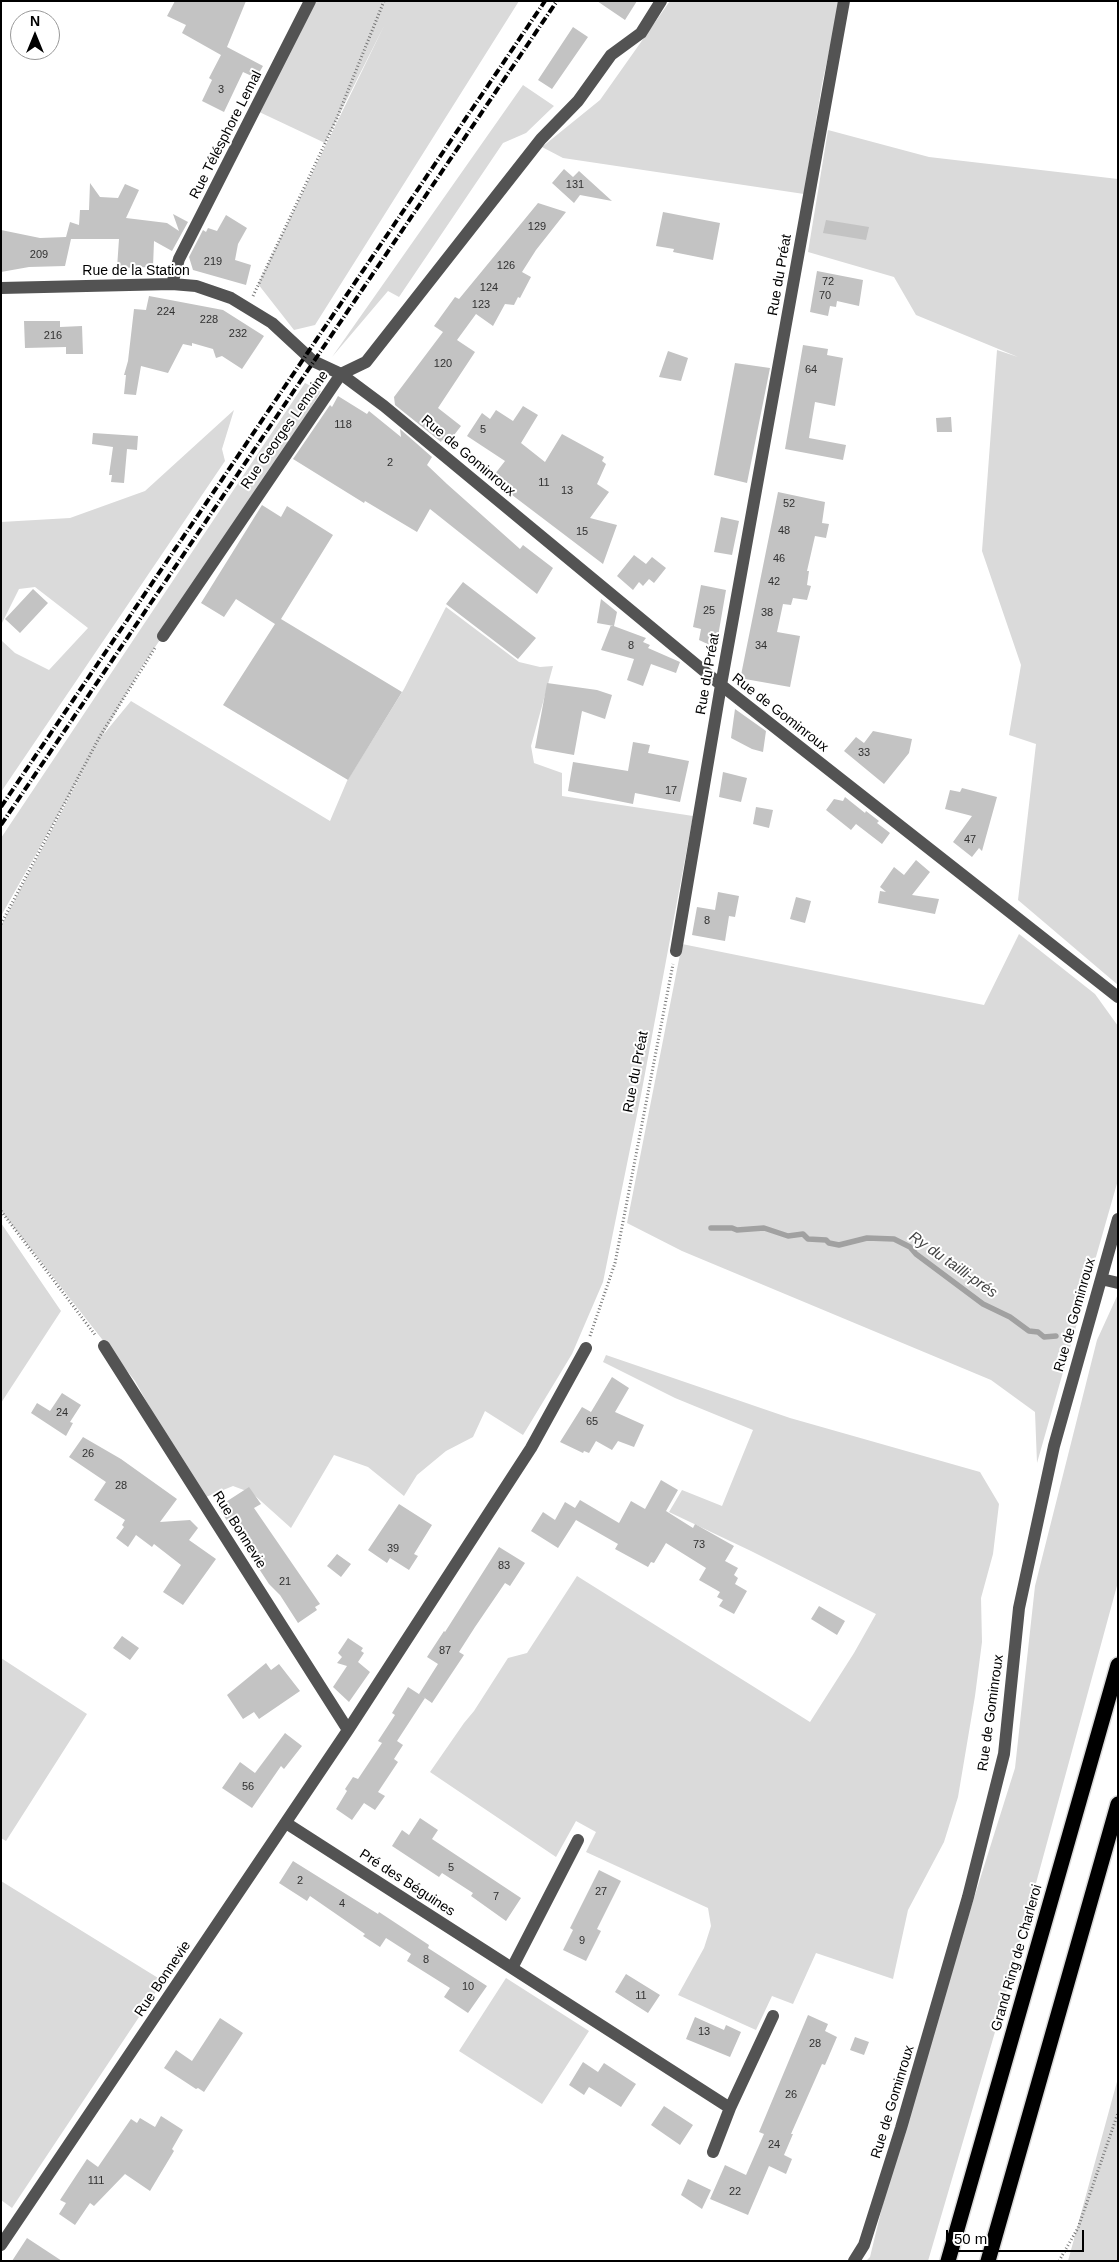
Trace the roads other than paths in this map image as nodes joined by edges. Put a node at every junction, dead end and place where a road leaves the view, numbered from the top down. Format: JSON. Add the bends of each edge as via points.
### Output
{"nodes":[{"id":1,"x":310,"y":1,"type":"edge"},
{"id":2,"x":661,"y":1,"type":"edge"},
{"id":3,"x":844,"y":1,"type":"edge"},
{"id":4,"x":172,"y":284,"type":"junction"},
{"id":5,"x":1,"y":288,"type":"edge"},
{"id":6,"x":341,"y":374,"type":"junction"},
{"id":7,"x":384,"y":406,"type":"joint"},
{"id":8,"x":163,"y":636,"type":"road end"},
{"id":9,"x":721,"y":685,"type":"junction"},
{"id":10,"x":676,"y":952,"type":"road end"},
{"id":11,"x":1118,"y":996,"type":"edge"},
{"id":12,"x":1118,"y":1219,"type":"edge"},
{"id":13,"x":1101,"y":1279,"type":"junction"},
{"id":14,"x":1118,"y":1284,"type":"edge"},
{"id":15,"x":104,"y":1346,"type":"road end"},
{"id":16,"x":586,"y":1348,"type":"road end"},
{"id":17,"x":1118,"y":1665,"type":"edge"},
{"id":18,"x":348,"y":1730,"type":"junction"},
{"id":19,"x":1118,"y":1804,"type":"edge"},
{"id":20,"x":286,"y":1823,"type":"junction"},
{"id":21,"x":578,"y":1840,"type":"dead end"},
{"id":22,"x":512,"y":1968,"type":"junction"},
{"id":23,"x":773,"y":2016,"type":"dead end"},
{"id":24,"x":730,"y":2108,"type":"junction"},
{"id":25,"x":713,"y":2152,"type":"dead end"},
{"id":26,"x":1,"y":2245,"type":"edge"},
{"id":27,"x":854,"y":2261,"type":"edge"},
{"id":28,"x":948,"y":2261,"type":"edge"},
{"id":29,"x":988,"y":2261,"type":"edge"}],
"edges":[{"from":1,"to":4,"type":"street","name":"Rue Télésphore Lemal","via":[[179,259]]},
{"from":2,"to":6,"type":"street","name":"Rue Georges Lemoine","via":[[640,33],[611,55],[578,101],[541,139],[366,362]]},
{"from":3,"to":9,"type":"street","name":"Rue du Préat"},
{"from":4,"to":5,"type":"street","name":"Rue de la Station"},
{"from":4,"to":6,"type":"street","name":"Rue de la Station","via":[[196,286],[247,307],[272,323],[314,362]]},
{"from":6,"to":7,"type":"street","name":"Rue de la Station"},
{"from":6,"to":8,"type":"street","name":"Rue Georges Lemoine"},
{"from":7,"to":9,"type":"street","name":"Rue de Gominroux"},
{"from":9,"to":10,"type":"street","name":"Rue du Préat"},
{"from":9,"to":11,"type":"street","name":"Rue de Gominroux"},
{"from":12,"to":13,"type":"street","name":"Rue de Gominroux"},
{"from":13,"to":14,"type":"street"},
{"from":13,"to":27,"type":"street","name":"Rue de Gominroux","via":[[1048,1474],[1019,1608],[1004,1754],[968,1897],[888,2170],[864,2245]]},
{"from":15,"to":18,"type":"street","name":"Rue Bonnevie"},
{"from":16,"to":18,"type":"street","name":"Rue Bonnevie","via":[[531,1448]]},
{"from":17,"to":28,"type":"highway","name":"Grand Ring de Charleroi"},
{"from":18,"to":20,"type":"street","name":"Rue Bonnevie"},
{"from":19,"to":29,"type":"highway"},
{"from":20,"to":22,"type":"street","name":"Pré des Béguines"},
{"from":20,"to":26,"type":"street","name":"Rue Bonnevie"},
{"from":21,"to":22,"type":"street"},
{"from":22,"to":24,"type":"street","name":"Pré des Béguines"},
{"from":23,"to":24,"type":"street"},
{"from":24,"to":25,"type":"street"}]}
